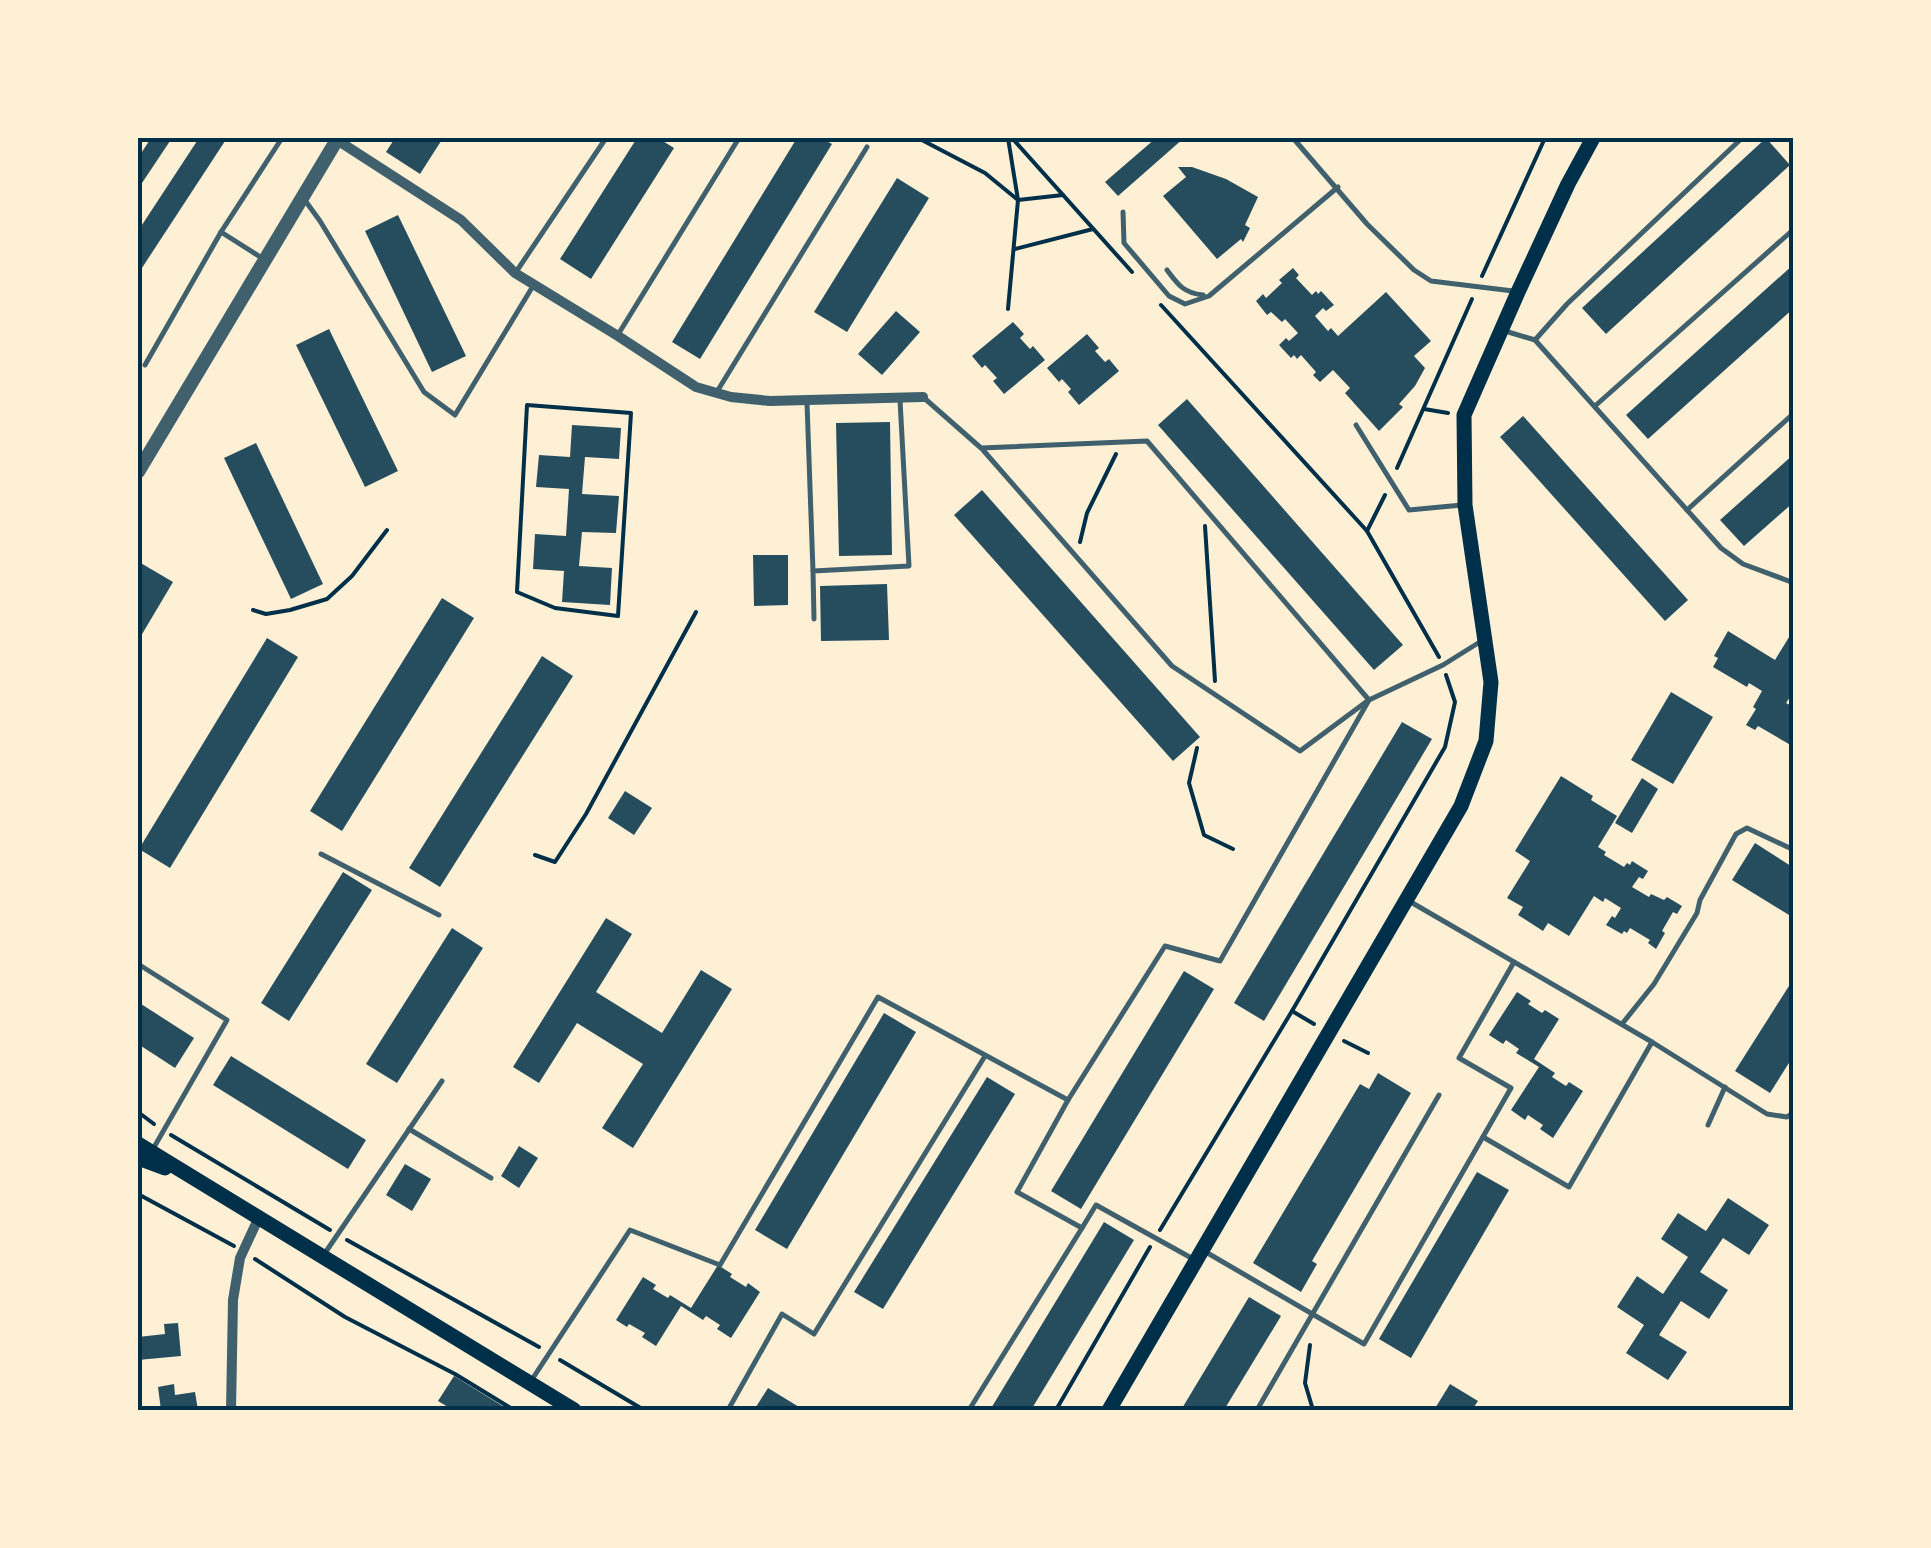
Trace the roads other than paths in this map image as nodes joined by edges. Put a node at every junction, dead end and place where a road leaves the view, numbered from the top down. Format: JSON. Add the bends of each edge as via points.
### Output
{"nodes":[{"id":1,"x":282,"y":138,"type":"edge"},
{"id":2,"x":606,"y":138,"type":"edge"},
{"id":3,"x":738,"y":138,"type":"edge"},
{"id":4,"x":1294,"y":138,"type":"edge"},
{"id":5,"x":1593,"y":138,"type":"edge"},
{"id":6,"x":1742,"y":138,"type":"edge"},
{"id":7,"x":1788,"y":138,"type":"edge"},
{"id":8,"x":338,"y":139,"type":"edge"},
{"id":9,"x":1794,"y":144,"type":"edge"},
{"id":10,"x":867,"y":147,"type":"dead end"},
{"id":11,"x":1338,"y":187,"type":"junction"},
{"id":12,"x":302,"y":197,"type":"junction"},
{"id":13,"x":1123,"y":212,"type":"dead end"},
{"id":14,"x":1794,"y":229,"type":"edge"},
{"id":15,"x":221,"y":232,"type":"junction"},
{"id":16,"x":265,"y":260,"type":"junction"},
{"id":17,"x":1167,"y":270,"type":"dead end"},
{"id":18,"x":515,"y":274,"type":"junction"},
{"id":19,"x":533,"y":286,"type":"junction"},
{"id":20,"x":1518,"y":292,"type":"junction"},
{"id":21,"x":1209,"y":296,"type":"junction"},
{"id":22,"x":1501,"y":330,"type":"junction"},
{"id":23,"x":618,"y":336,"type":"junction"},
{"id":24,"x":1535,"y":340,"type":"junction"},
{"id":25,"x":146,"y":365,"type":"dead end"},
{"id":26,"x":717,"y":393,"type":"junction"},
{"id":27,"x":900,"y":397,"type":"junction"},
{"id":28,"x":923,"y":397,"type":"joint"},
{"id":29,"x":807,"y":400,"type":"junction"},
{"id":30,"x":1595,"y":406,"type":"junction"},
{"id":31,"x":1794,"y":413,"type":"edge"},
{"id":32,"x":1356,"y":425,"type":"dead end"},
{"id":33,"x":981,"y":448,"type":"junction"},
{"id":34,"x":138,"y":472,"type":"edge"},
{"id":35,"x":1464,"y":505,"type":"junction"},
{"id":36,"x":1686,"y":510,"type":"junction"},
{"id":37,"x":812,"y":571,"type":"junction"},
{"id":38,"x":1794,"y":583,"type":"edge"},
{"id":39,"x":814,"y":619,"type":"dead end"},
{"id":40,"x":1485,"y":639,"type":"junction"},
{"id":41,"x":1368,"y":700,"type":"junction"},
{"id":42,"x":1794,"y":850,"type":"edge"},
{"id":43,"x":321,"y":854,"type":"dead end"},
{"id":44,"x":1407,"y":900,"type":"junction"},
{"id":45,"x":439,"y":915,"type":"dead end"},
{"id":46,"x":1514,"y":962,"type":"junction"},
{"id":47,"x":138,"y":964,"type":"edge"},
{"id":48,"x":1622,"y":1024,"type":"junction"},
{"id":49,"x":1652,"y":1042,"type":"junction"},
{"id":50,"x":985,"y":1056,"type":"junction"},
{"id":51,"x":442,"y":1081,"type":"dead end"},
{"id":52,"x":1725,"y":1087,"type":"junction"},
{"id":53,"x":1439,"y":1095,"type":"dead end"},
{"id":54,"x":1068,"y":1100,"type":"junction"},
{"id":55,"x":1794,"y":1112,"type":"edge"},
{"id":56,"x":1708,"y":1124,"type":"dead end"},
{"id":57,"x":409,"y":1129,"type":"junction"},
{"id":58,"x":1483,"y":1137,"type":"junction"},
{"id":59,"x":142,"y":1151,"type":"edge"},
{"id":60,"x":492,"y":1178,"type":"dead end"},
{"id":61,"x":259,"y":1217,"type":"junction"},
{"id":62,"x":1082,"y":1228,"type":"junction"},
{"id":63,"x":324,"y":1256,"type":"junction"},
{"id":64,"x":1201,"y":1256,"type":"junction"},
{"id":65,"x":1314,"y":1315,"type":"junction"},
{"id":66,"x":530,"y":1382,"type":"junction"},
{"id":67,"x":232,"y":1410,"type":"edge"},
{"id":68,"x":574,"y":1410,"type":"edge"},
{"id":69,"x":728,"y":1410,"type":"edge"},
{"id":70,"x":969,"y":1410,"type":"edge"},
{"id":71,"x":1109,"y":1410,"type":"edge"},
{"id":72,"x":1257,"y":1410,"type":"edge"}],
"edges":[{"from":1,"to":15,"type":"lane"},
{"from":2,"to":18,"type":"lane"},
{"from":3,"to":23,"type":"lane"},
{"from":4,"to":11,"type":"lane"},
{"from":5,"to":20,"type":"main road"},
{"from":6,"to":24,"type":"lane"},
{"from":7,"to":9,"type":"lane"},
{"from":8,"to":12,"type":"street"},
{"from":8,"to":18,"type":"street","via":[[461,220]]},
{"from":10,"to":26,"type":"lane"},
{"from":11,"to":20,"type":"lane","via":[[1431,281]]},
{"from":11,"to":21,"type":"lane"},
{"from":12,"to":16,"type":"street"},
{"from":12,"to":19,"type":"lane","via":[[424,392],[454,415]]},
{"from":13,"to":21,"type":"lane","via":[[1124,243],[1170,296],[1185,304]]},
{"from":14,"to":30,"type":"lane"},
{"from":15,"to":16,"type":"lane"},
{"from":15,"to":25,"type":"lane"},
{"from":16,"to":34,"type":"street"},
{"from":17,"to":21,"type":"lane","via":[[1190,294]]},
{"from":18,"to":19,"type":"street"},
{"from":19,"to":23,"type":"street"},
{"from":20,"to":22,"type":"main road"},
{"from":22,"to":24,"type":"lane"},
{"from":22,"to":35,"type":"main road","via":[[1464,415]]},
{"from":23,"to":26,"type":"street","via":[[696,388]]},
{"from":24,"to":30,"type":"lane"},
{"from":26,"to":29,"type":"street"},
{"from":27,"to":28,"type":"street"},
{"from":27,"to":29,"type":"street"},
{"from":27,"to":37,"type":"lane","via":[[908,566]]},
{"from":28,"to":33,"type":"lane"},
{"from":29,"to":37,"type":"lane"},
{"from":30,"to":36,"type":"lane"},
{"from":31,"to":36,"type":"lane"},
{"from":32,"to":35,"type":"lane","via":[[1409,510]]},
{"from":33,"to":41,"type":"lane","via":[[1148,441]]},
{"from":33,"to":41,"type":"lane","via":[[1172,666],[1300,751]]},
{"from":35,"to":40,"type":"main road"},
{"from":36,"to":38,"type":"lane","via":[[1742,564]]},
{"from":37,"to":39,"type":"lane"},
{"from":40,"to":41,"type":"lane"},
{"from":40,"to":44,"type":"main road","via":[[1491,682],[1486,741],[1461,806]]},
{"from":41,"to":54,"type":"lane","via":[[1220,961],[1165,946]]},
{"from":42,"to":48,"type":"lane","via":[[1747,828],[1736,834],[1663,970]]},
{"from":43,"to":45,"type":"lane"},
{"from":44,"to":46,"type":"lane"},
{"from":44,"to":64,"type":"main road"},
{"from":46,"to":48,"type":"lane"},
{"from":46,"to":58,"type":"lane","via":[[1459,1058],[1511,1088]]},
{"from":47,"to":59,"type":"lane","via":[[227,1020],[164,1130]]},
{"from":48,"to":49,"type":"lane"},
{"from":49,"to":52,"type":"lane"},
{"from":49,"to":58,"type":"lane","via":[[1569,1187]]},
{"from":50,"to":54,"type":"lane"},
{"from":50,"to":66,"type":"lane","via":[[878,997],[720,1265],[630,1230]]},
{"from":50,"to":69,"type":"lane","via":[[814,1334],[782,1314]]},
{"from":51,"to":57,"type":"lane"},
{"from":52,"to":55,"type":"lane","via":[[1768,1114]]},
{"from":52,"to":56,"type":"lane"},
{"from":53,"to":65,"type":"lane"},
{"from":54,"to":62,"type":"lane","via":[[1016,1192]]},
{"from":57,"to":60,"type":"lane"},
{"from":57,"to":63,"type":"lane"},
{"from":58,"to":65,"type":"lane","via":[[1364,1344]]},
{"from":59,"to":61,"type":"main road"},
{"from":61,"to":63,"type":"main road"},
{"from":61,"to":67,"type":"street","via":[[233,1300]]},
{"from":62,"to":64,"type":"lane","via":[[1096,1205]]},
{"from":62,"to":70,"type":"lane"},
{"from":63,"to":66,"type":"main road"},
{"from":64,"to":65,"type":"lane"},
{"from":64,"to":71,"type":"main road"},
{"from":65,"to":72,"type":"lane"},
{"from":66,"to":68,"type":"main road"}]}
